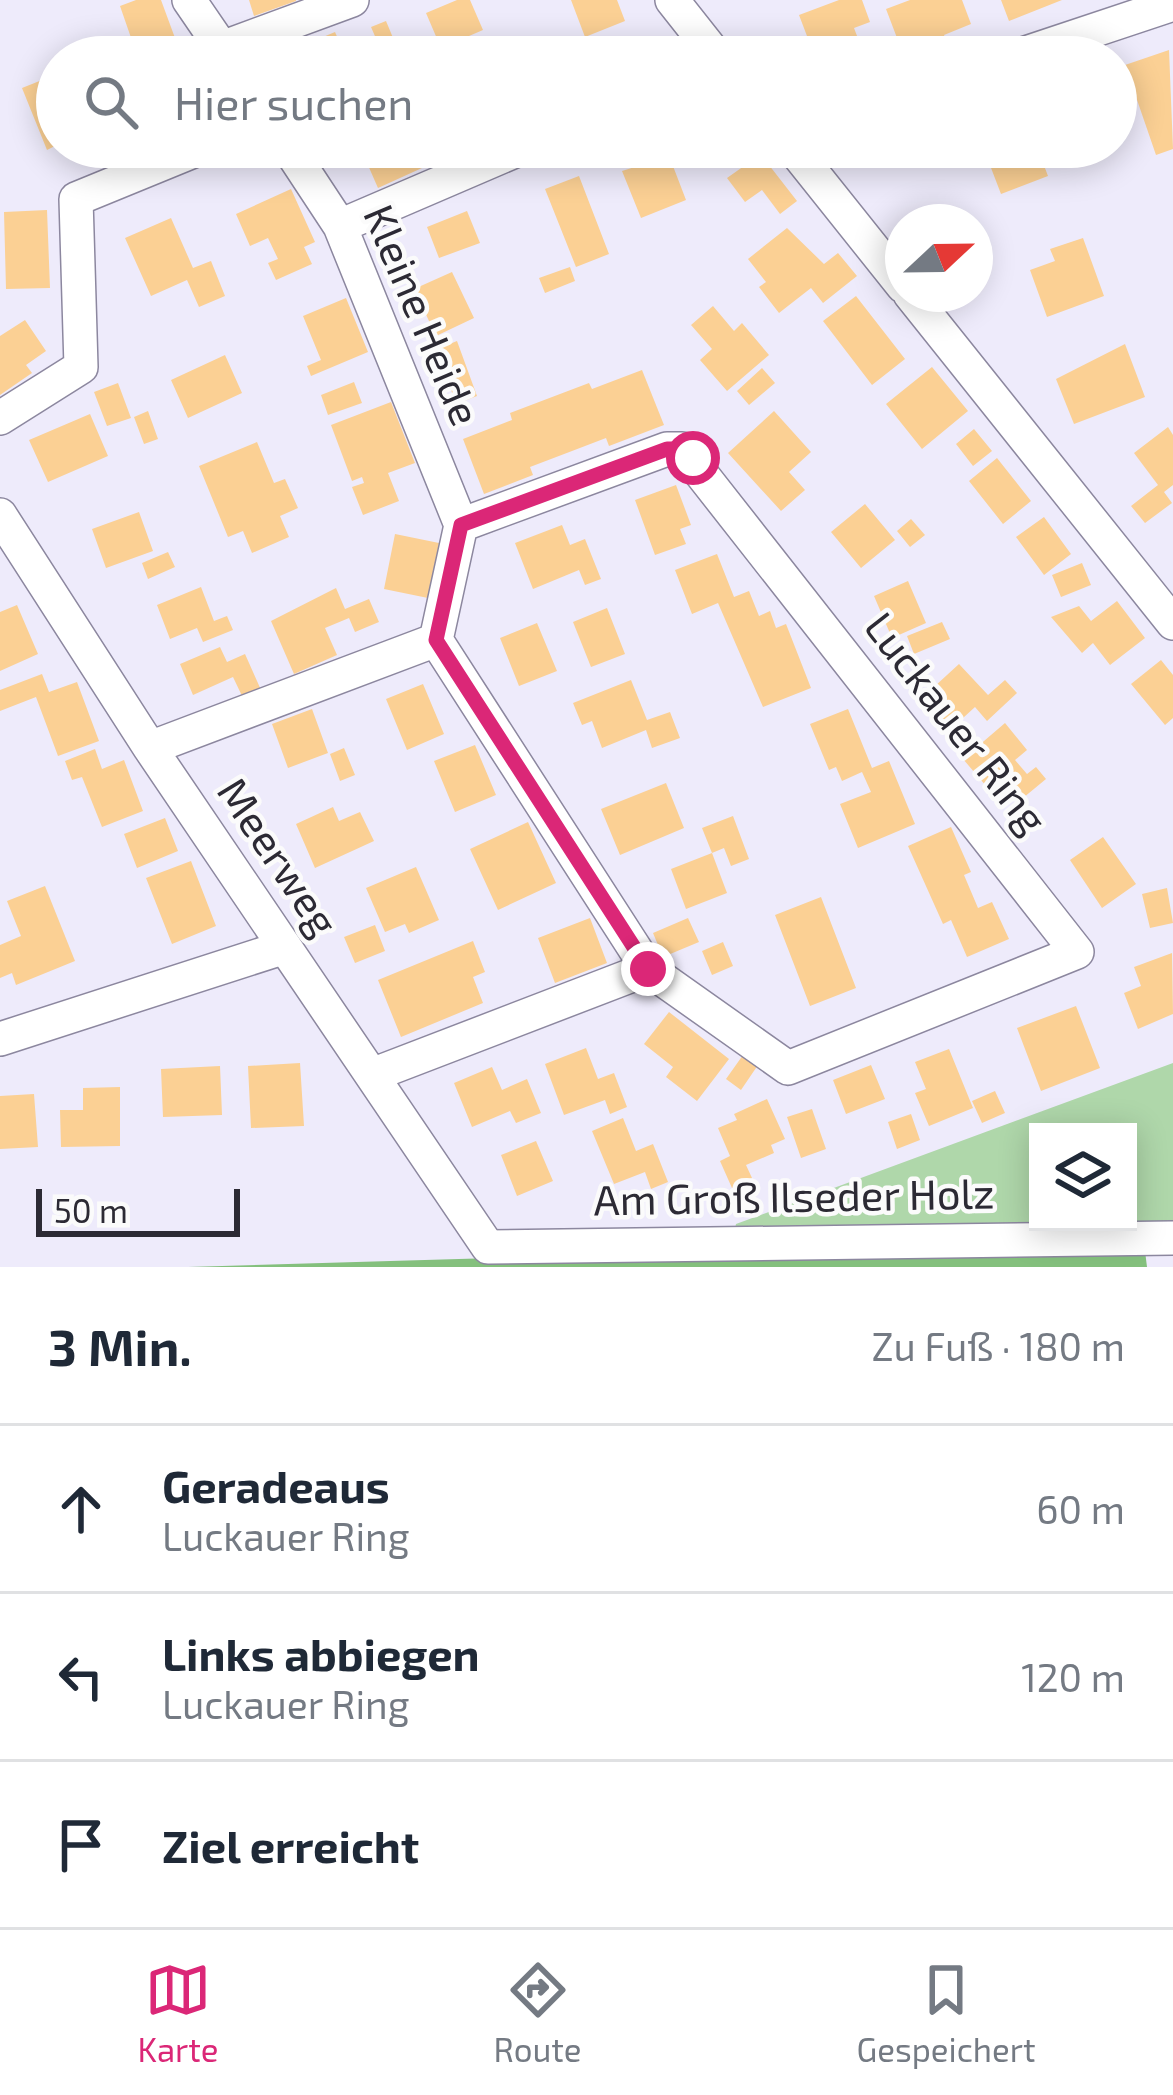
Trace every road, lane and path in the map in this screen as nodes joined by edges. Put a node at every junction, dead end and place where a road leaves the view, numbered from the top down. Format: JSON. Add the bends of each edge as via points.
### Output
{"nodes":[{"id":1,"x":189,"y":0,"type":"edge"},
{"id":2,"x":352,"y":0,"type":"edge"},
{"id":3,"x":672,"y":0,"type":"edge"},
{"id":4,"x":1173,"y":4,"type":"edge"},
{"id":5,"x":214,"y":36,"type":"edge"},
{"id":6,"x":264,"y":36,"type":"edge"},
{"id":7,"x":700,"y":36,"type":"edge"},
{"id":8,"x":1077,"y":36,"type":"edge"},
{"id":9,"x":152,"y":168,"type":"edge"},
{"id":10,"x":302,"y":168,"type":"edge"},
{"id":11,"x":475,"y":168,"type":"edge"},
{"id":12,"x":809,"y":168,"type":"edge"},
{"id":13,"x":340,"y":226,"type":"junction"},
{"id":14,"x":885,"y":263,"type":"edge"},
{"id":15,"x":924,"y":312,"type":"edge"},
{"id":16,"x":0,"y":418,"type":"edge"},
{"id":17,"x":0,"y":515,"type":"edge"},
{"id":18,"x":461,"y":525,"type":"junction"},
{"id":19,"x":1173,"y":623,"type":"edge"},
{"id":20,"x":436,"y":640,"type":"junction"},
{"id":21,"x":150,"y":748,"type":"junction"},
{"id":22,"x":285,"y":947,"type":"junction"},
{"id":23,"x":648,"y":969,"type":"junction"},
{"id":24,"x":0,"y":1039,"type":"edge"},
{"id":25,"x":372,"y":1075,"type":"junction"},
{"id":26,"x":1173,"y":1238,"type":"edge"},
{"id":27,"x":488,"y":1247,"type":"joint"}],
"edges":[{"from":1,"to":5,"type":"street"},
{"from":2,"to":6,"type":"street"},
{"from":3,"to":7,"type":"street"},
{"from":4,"to":8,"type":"street"},
{"from":9,"to":16,"type":"street","via":[[76,199],[82,367]]},
{"from":10,"to":13,"type":"street","name":"Kleine Heide"},
{"from":11,"to":13,"type":"street"},
{"from":12,"to":14,"type":"street"},
{"from":13,"to":18,"type":"street","name":"Kleine Heide"},
{"from":15,"to":19,"type":"street"},
{"from":17,"to":21,"type":"street","name":"Meerweg"},
{"from":18,"to":20,"type":"street"},
{"from":18,"to":23,"type":"street","name":"Luckauer Ring","via":[[682,449],[1077,952],[788,1068]]},
{"from":20,"to":21,"type":"street"},
{"from":20,"to":23,"type":"street","name":"Luckauer Ring"},
{"from":21,"to":22,"type":"street","name":"Meerweg"},
{"from":22,"to":24,"type":"street"},
{"from":22,"to":25,"type":"street","name":"Meerweg"},
{"from":23,"to":25,"type":"street"},
{"from":25,"to":27,"type":"street","name":"Meerweg"},
{"from":26,"to":27,"type":"street","name":"Am Groß Ilseder Holz"}]}
